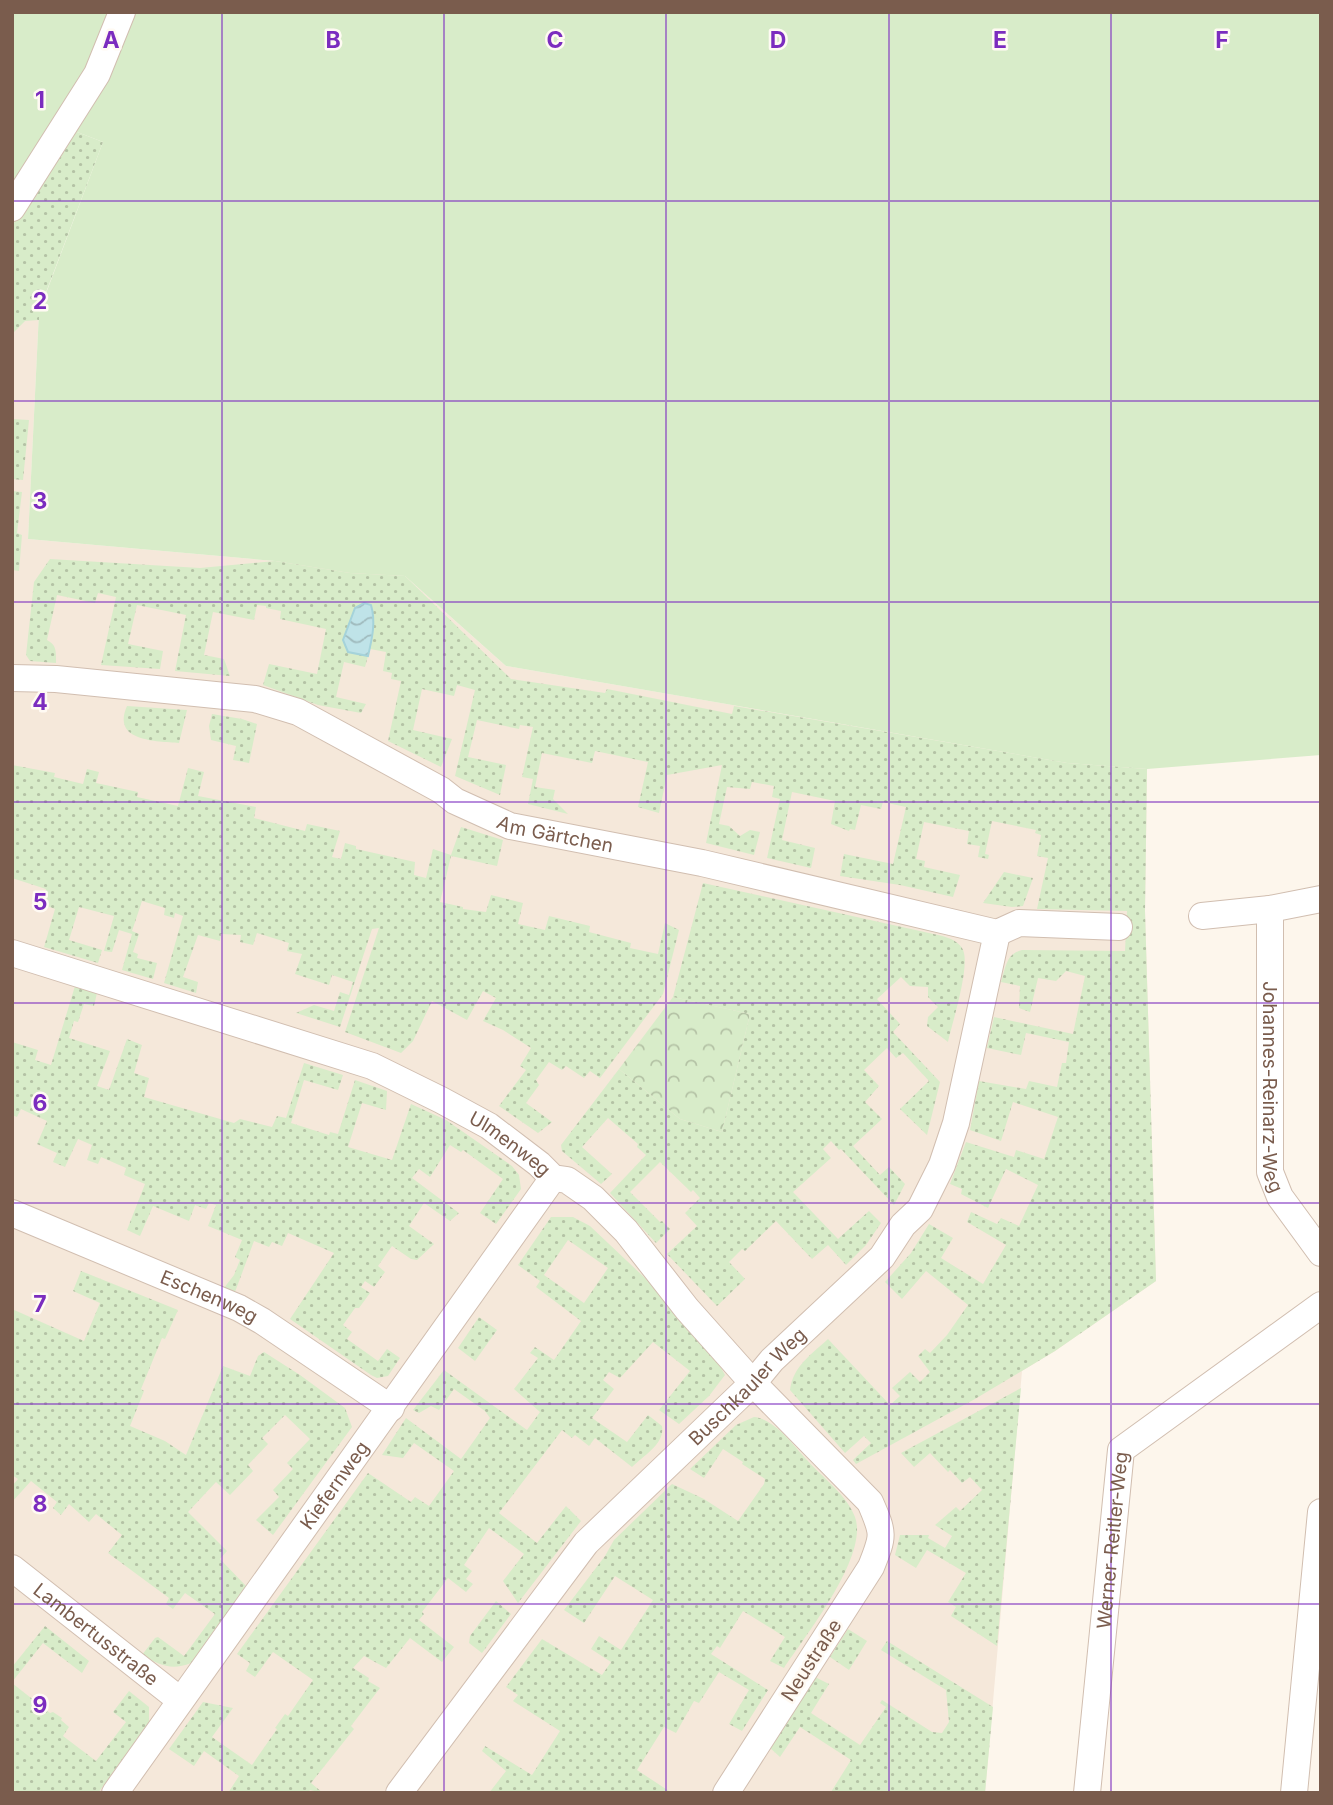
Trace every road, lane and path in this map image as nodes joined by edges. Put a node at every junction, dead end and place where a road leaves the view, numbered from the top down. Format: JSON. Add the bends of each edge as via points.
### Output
{"nodes":[{"id":1,"x":122,"y":12,"type":"edge"},
{"id":2,"x":12,"y":208,"type":"edge"},
{"id":3,"x":12,"y":678,"type":"edge"},
{"id":4,"x":1321,"y":899,"type":"edge"},
{"id":5,"x":1270,"y":909,"type":"junction"},
{"id":6,"x":1202,"y":916,"type":"dead end"},
{"id":7,"x":1119,"y":927,"type":"dead end"},
{"id":8,"x":996,"y":933,"type":"junction"},
{"id":9,"x":12,"y":953,"type":"edge"},
{"id":10,"x":553,"y":1178,"type":"junction"},
{"id":11,"x":12,"y":1213,"type":"edge"},
{"id":12,"x":1321,"y":1253,"type":"edge"},
{"id":13,"x":1321,"y":1305,"type":"edge"},
{"id":14,"x":753,"y":1382,"type":"junction"},
{"id":15,"x":391,"y":1408,"type":"junction"},
{"id":16,"x":1321,"y":1511,"type":"edge"},
{"id":17,"x":878,"y":1522,"type":"joint"},
{"id":18,"x":12,"y":1568,"type":"edge"},
{"id":19,"x":1314,"y":1655,"type":"edge"},
{"id":20,"x":180,"y":1700,"type":"junction"},
{"id":21,"x":115,"y":1793,"type":"edge"},
{"id":22,"x":399,"y":1793,"type":"edge"},
{"id":23,"x":726,"y":1793,"type":"edge"},
{"id":24,"x":1087,"y":1793,"type":"edge"},
{"id":25,"x":1294,"y":1793,"type":"edge"}],
"edges":[{"from":1,"to":2,"type":"street","via":[[97,74]]},
{"from":3,"to":8,"type":"street","name":"Am Gärtchen","via":[[255,699],[298,712],[456,801],[510,826],[702,863]]},
{"from":4,"to":5,"type":"street"},
{"from":5,"to":6,"type":"street"},
{"from":5,"to":12,"type":"street","name":"Johannes-Reinarz-Weg","via":[[1270,1172],[1280,1198]]},
{"from":7,"to":8,"type":"street","name":"Am Gärtchen","via":[[1019,923]]},
{"from":8,"to":14,"type":"street","name":"Buschkauler Weg","via":[[956,1123],[920,1209],[882,1257]]},
{"from":9,"to":10,"type":"street","name":"Ulmenweg","via":[[372,1066],[489,1126]]},
{"from":10,"to":14,"type":"street","name":"Ulmenweg","via":[[567,1180],[593,1198],[626,1231],[687,1309]]},
{"from":10,"to":15,"type":"street","name":"Kiefernweg"},
{"from":11,"to":15,"type":"street","name":"Eschenweg","via":[[239,1307]]},
{"from":13,"to":24,"type":"street","name":"Werner-Reitler-Weg","via":[[1121,1450]]},
{"from":14,"to":17,"type":"street","name":"Ulmenweg","via":[[870,1502]]},
{"from":14,"to":22,"type":"street","name":"Buschkauler Weg","via":[[586,1543]]},
{"from":15,"to":20,"type":"street","name":"Kiefernweg"},
{"from":16,"to":19,"type":"street"},
{"from":17,"to":23,"type":"street","name":"Neustraße","via":[[882,1540],[871,1567]]},
{"from":18,"to":20,"type":"street","name":"Lambertusstraße"},
{"from":19,"to":25,"type":"street"},
{"from":20,"to":21,"type":"street","name":"Kiefernweg"}]}
